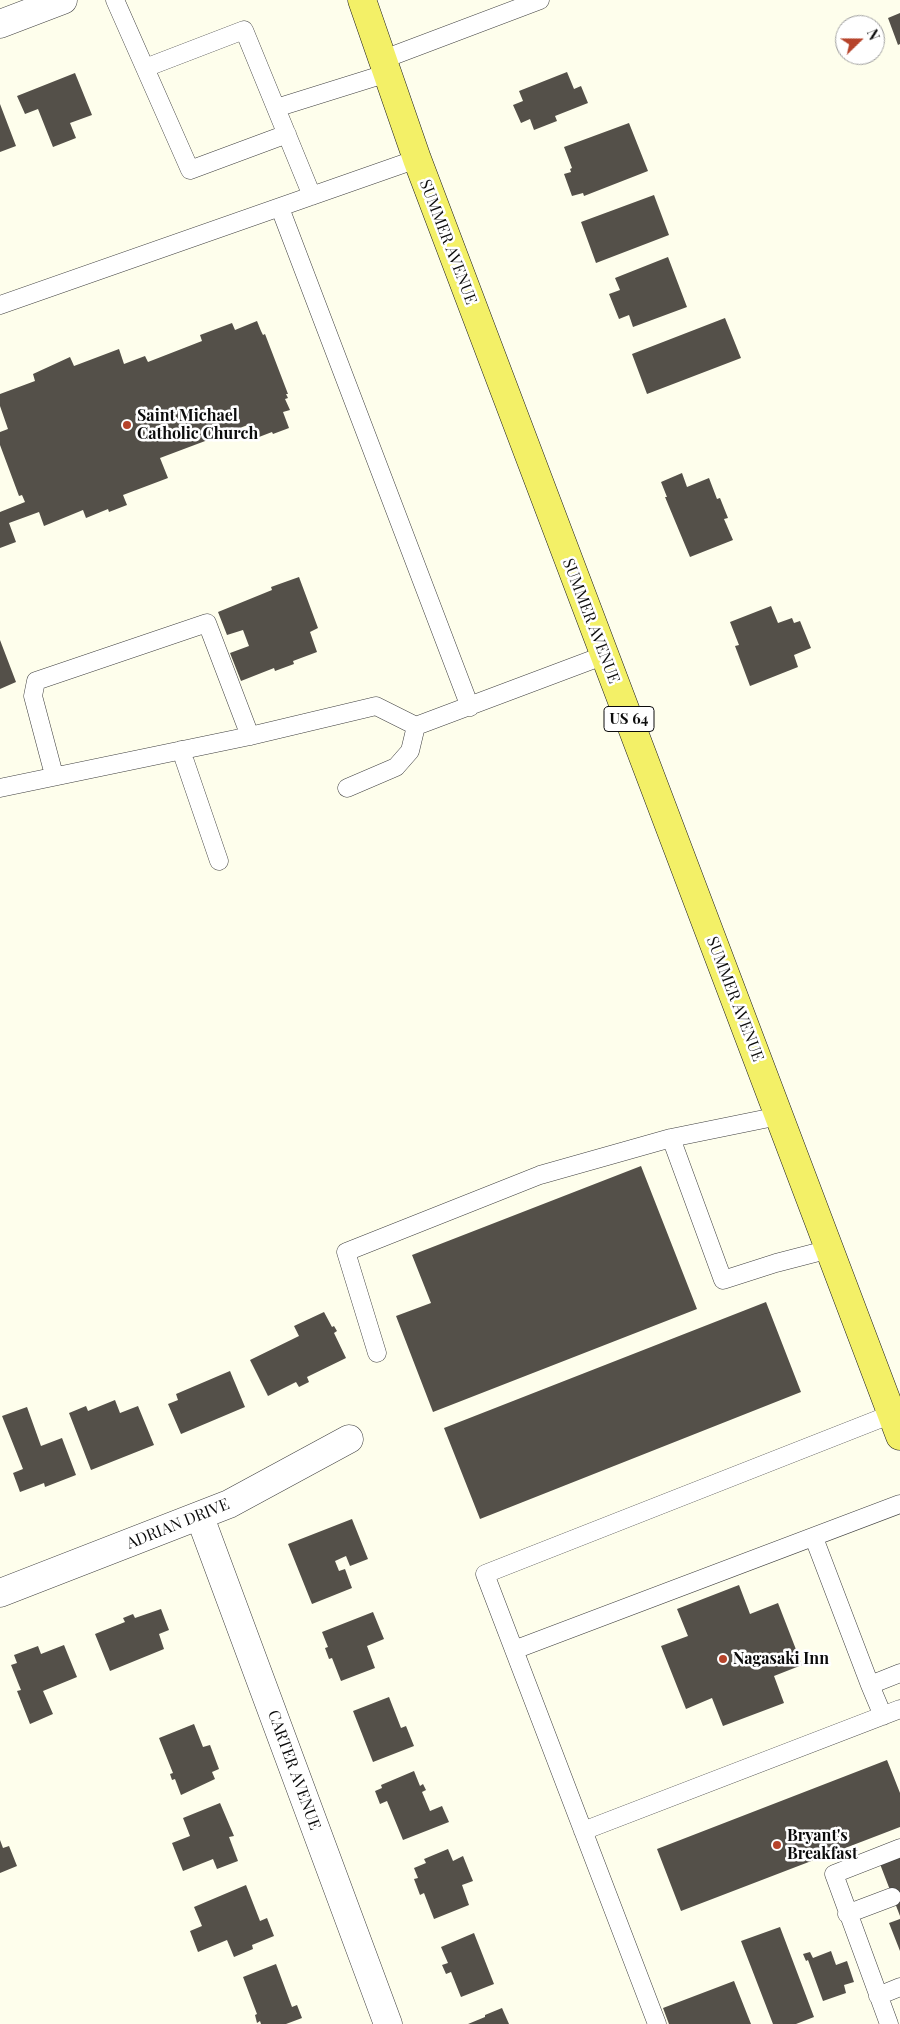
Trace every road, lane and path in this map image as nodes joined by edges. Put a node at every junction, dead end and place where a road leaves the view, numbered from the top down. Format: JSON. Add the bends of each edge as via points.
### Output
{"nodes":[{"id":1,"x":64,"y":0,"type":"edge"},
{"id":2,"x":115,"y":0,"type":"edge"},
{"id":3,"x":362,"y":0,"type":"edge"},
{"id":4,"x":540,"y":0,"type":"edge"},
{"id":5,"x":500,"y":7,"type":"edge"},
{"id":6,"x":0,"y":24,"type":"edge"},
{"id":7,"x":386,"y":66,"type":"junction"},
{"id":8,"x":144,"y":68,"type":"junction"},
{"id":9,"x":276,"y":108,"type":"junction"},
{"id":10,"x":287,"y":134,"type":"junction"},
{"id":11,"x":417,"y":159,"type":"junction"},
{"id":12,"x":312,"y":196,"type":"junction"},
{"id":13,"x":280,"y":208,"type":"junction"},
{"id":14,"x":0,"y":305,"type":"edge"},
{"id":15,"x":605,"y":656,"type":"junction"},
{"id":16,"x":470,"y":707,"type":"junction"},
{"id":17,"x":416,"y":726,"type":"junction"},
{"id":18,"x":250,"y":736,"type":"junction"},
{"id":19,"x":181,"y":750,"type":"junction"},
{"id":20,"x":54,"y":775,"type":"junction"},
{"id":21,"x":0,"y":788,"type":"edge"},
{"id":22,"x":347,"y":788,"type":"dead end"},
{"id":23,"x":219,"y":861,"type":"dead end"},
{"id":24,"x":779,"y":1116,"type":"junction"},
{"id":25,"x":671,"y":1138,"type":"junction"},
{"id":26,"x":830,"y":1249,"type":"junction"},
{"id":27,"x":377,"y":1353,"type":"dead end"},
{"id":28,"x":896,"y":1425,"type":"edge"},
{"id":29,"x":349,"y":1439,"type":"dead end"},
{"id":30,"x":900,"y":1504,"type":"edge"},
{"id":31,"x":200,"y":1517,"type":"junction"},
{"id":32,"x":814,"y":1538,"type":"junction"},
{"id":33,"x":0,"y":1593,"type":"edge"},
{"id":34,"x":514,"y":1650,"type":"junction"},
{"id":35,"x":900,"y":1673,"type":"edge"},
{"id":36,"x":870,"y":1685,"type":"junction"},
{"id":37,"x":900,"y":1709,"type":"edge"},
{"id":38,"x":883,"y":1716,"type":"junction"},
{"id":39,"x":583,"y":1832,"type":"junction"},
{"id":40,"x":900,"y":1848,"type":"edge"},
{"id":41,"x":892,"y":1897,"type":"dead end"},
{"id":42,"x":847,"y":1914,"type":"junction"},
{"id":43,"x":900,"y":1987,"type":"edge"},
{"id":44,"x":878,"y":1996,"type":"junction"},
{"id":45,"x":388,"y":2024,"type":"edge"},
{"id":46,"x":657,"y":2024,"type":"edge"},
{"id":47,"x":889,"y":2024,"type":"edge"}],
"edges":[{"from":1,"to":6,"type":"street"},
{"from":2,"to":8,"type":"lane"},
{"from":3,"to":7,"type":"main road","name":"SUMMER AVENUE","number":"US 64"},
{"from":4,"to":5,"type":"lane"},
{"from":5,"to":7,"type":"lane"},
{"from":7,"to":9,"type":"lane"},
{"from":7,"to":11,"type":"main road","name":"SUMMER AVENUE","number":"US 64"},
{"from":8,"to":9,"type":"lane","via":[[244,30]]},
{"from":8,"to":10,"type":"lane","via":[[190,170]]},
{"from":9,"to":10,"type":"lane"},
{"from":10,"to":12,"type":"lane"},
{"from":11,"to":12,"type":"lane"},
{"from":11,"to":15,"type":"main road","name":"SUMMER AVENUE","number":"US 64"},
{"from":12,"to":13,"type":"lane"},
{"from":13,"to":14,"type":"lane"},
{"from":13,"to":16,"type":"lane"},
{"from":15,"to":16,"type":"lane"},
{"from":15,"to":24,"type":"main road","name":"SUMMER AVENUE","number":"US 64"},
{"from":16,"to":17,"type":"lane"},
{"from":17,"to":18,"type":"lane","via":[[376,706]]},
{"from":17,"to":22,"type":"lane","via":[[410,752],[396,767]]},
{"from":18,"to":19,"type":"lane"},
{"from":18,"to":20,"type":"lane","via":[[206,623],[36,681],[33,696]]},
{"from":19,"to":20,"type":"lane"},
{"from":19,"to":23,"type":"lane"},
{"from":20,"to":21,"type":"lane"},
{"from":24,"to":25,"type":"lane"},
{"from":24,"to":26,"type":"main road","name":"SUMMER AVENUE","number":"US 64"},
{"from":25,"to":26,"type":"lane","via":[[723,1280]]},
{"from":25,"to":27,"type":"lane","via":[[540,1176],[346,1252]]},
{"from":26,"to":28,"type":"main road","name":"SUMMER AVENUE","number":"US 64"},
{"from":28,"to":34,"type":"lane","via":[[485,1574]]},
{"from":29,"to":31,"type":"street","name":"ADRIAN DRIVE"},
{"from":30,"to":32,"type":"lane"},
{"from":31,"to":33,"type":"street","name":"ADRIAN DRIVE"},
{"from":31,"to":45,"type":"street","name":"CARTER AVENUE"},
{"from":32,"to":34,"type":"lane"},
{"from":32,"to":36,"type":"lane"},
{"from":34,"to":39,"type":"lane"},
{"from":35,"to":36,"type":"lane"},
{"from":36,"to":38,"type":"lane"},
{"from":37,"to":38,"type":"lane"},
{"from":38,"to":39,"type":"lane"},
{"from":39,"to":46,"type":"lane"},
{"from":40,"to":42,"type":"lane","via":[[834,1874]]},
{"from":41,"to":42,"type":"lane"},
{"from":42,"to":44,"type":"lane"},
{"from":43,"to":44,"type":"lane"},
{"from":44,"to":47,"type":"lane"}]}
